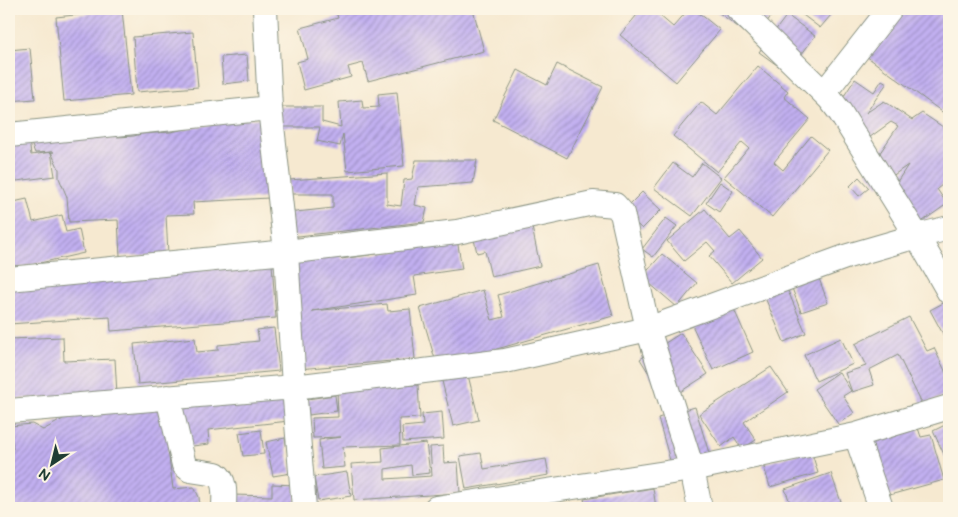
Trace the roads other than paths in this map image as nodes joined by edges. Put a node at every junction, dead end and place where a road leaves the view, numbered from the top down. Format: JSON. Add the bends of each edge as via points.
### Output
{"nodes":[{"id":1,"x":265,"y":9,"type":"edge"},
{"id":2,"x":738,"y":9,"type":"edge"},
{"id":3,"x":890,"y":9,"type":"edge"},
{"id":4,"x":824,"y":94,"type":"junction"},
{"id":5,"x":270,"y":108,"type":"junction"},
{"id":6,"x":9,"y":135,"type":"edge"},
{"id":7,"x":949,"y":228,"type":"edge"},
{"id":8,"x":917,"y":236,"type":"junction"},
{"id":9,"x":286,"y":252,"type":"junction"},
{"id":10,"x":9,"y":279,"type":"edge"},
{"id":11,"x":949,"y":292,"type":"edge"},
{"id":12,"x":648,"y":329,"type":"junction"},
{"id":13,"x":294,"y":387,"type":"junction"},
{"id":14,"x":168,"y":397,"type":"junction"},
{"id":15,"x":949,"y":407,"type":"edge"},
{"id":16,"x":9,"y":411,"type":"edge"},
{"id":17,"x":856,"y":435,"type":"junction"},
{"id":18,"x":692,"y":469,"type":"junction"},
{"id":19,"x":224,"y":508,"type":"edge"},
{"id":20,"x":304,"y":508,"type":"edge"},
{"id":21,"x":436,"y":508,"type":"edge"},
{"id":22,"x":700,"y":508,"type":"edge"},
{"id":23,"x":881,"y":508,"type":"edge"}],
"edges":[{"from":1,"to":5,"type":"street"},
{"from":2,"to":4,"type":"street"},
{"from":3,"to":4,"type":"street"},
{"from":4,"to":8,"type":"street","via":[[840,112]]},
{"from":5,"to":6,"type":"street"},
{"from":5,"to":9,"type":"street"},
{"from":7,"to":8,"type":"street"},
{"from":8,"to":11,"type":"street"},
{"from":8,"to":12,"type":"street","via":[[848,256]]},
{"from":9,"to":10,"type":"street"},
{"from":9,"to":12,"type":"street","via":[[457,232],[593,203],[615,205],[622,213]]},
{"from":9,"to":13,"type":"street"},
{"from":12,"to":13,"type":"street","via":[[505,361]]},
{"from":12,"to":18,"type":"street"},
{"from":13,"to":14,"type":"street"},
{"from":13,"to":20,"type":"street"},
{"from":14,"to":16,"type":"street"},
{"from":14,"to":19,"type":"street","via":[[184,465],[190,470],[220,476]]},
{"from":15,"to":17,"type":"street"},
{"from":17,"to":18,"type":"street"},
{"from":17,"to":23,"type":"street"},
{"from":18,"to":21,"type":"street"},
{"from":18,"to":22,"type":"street"}]}
